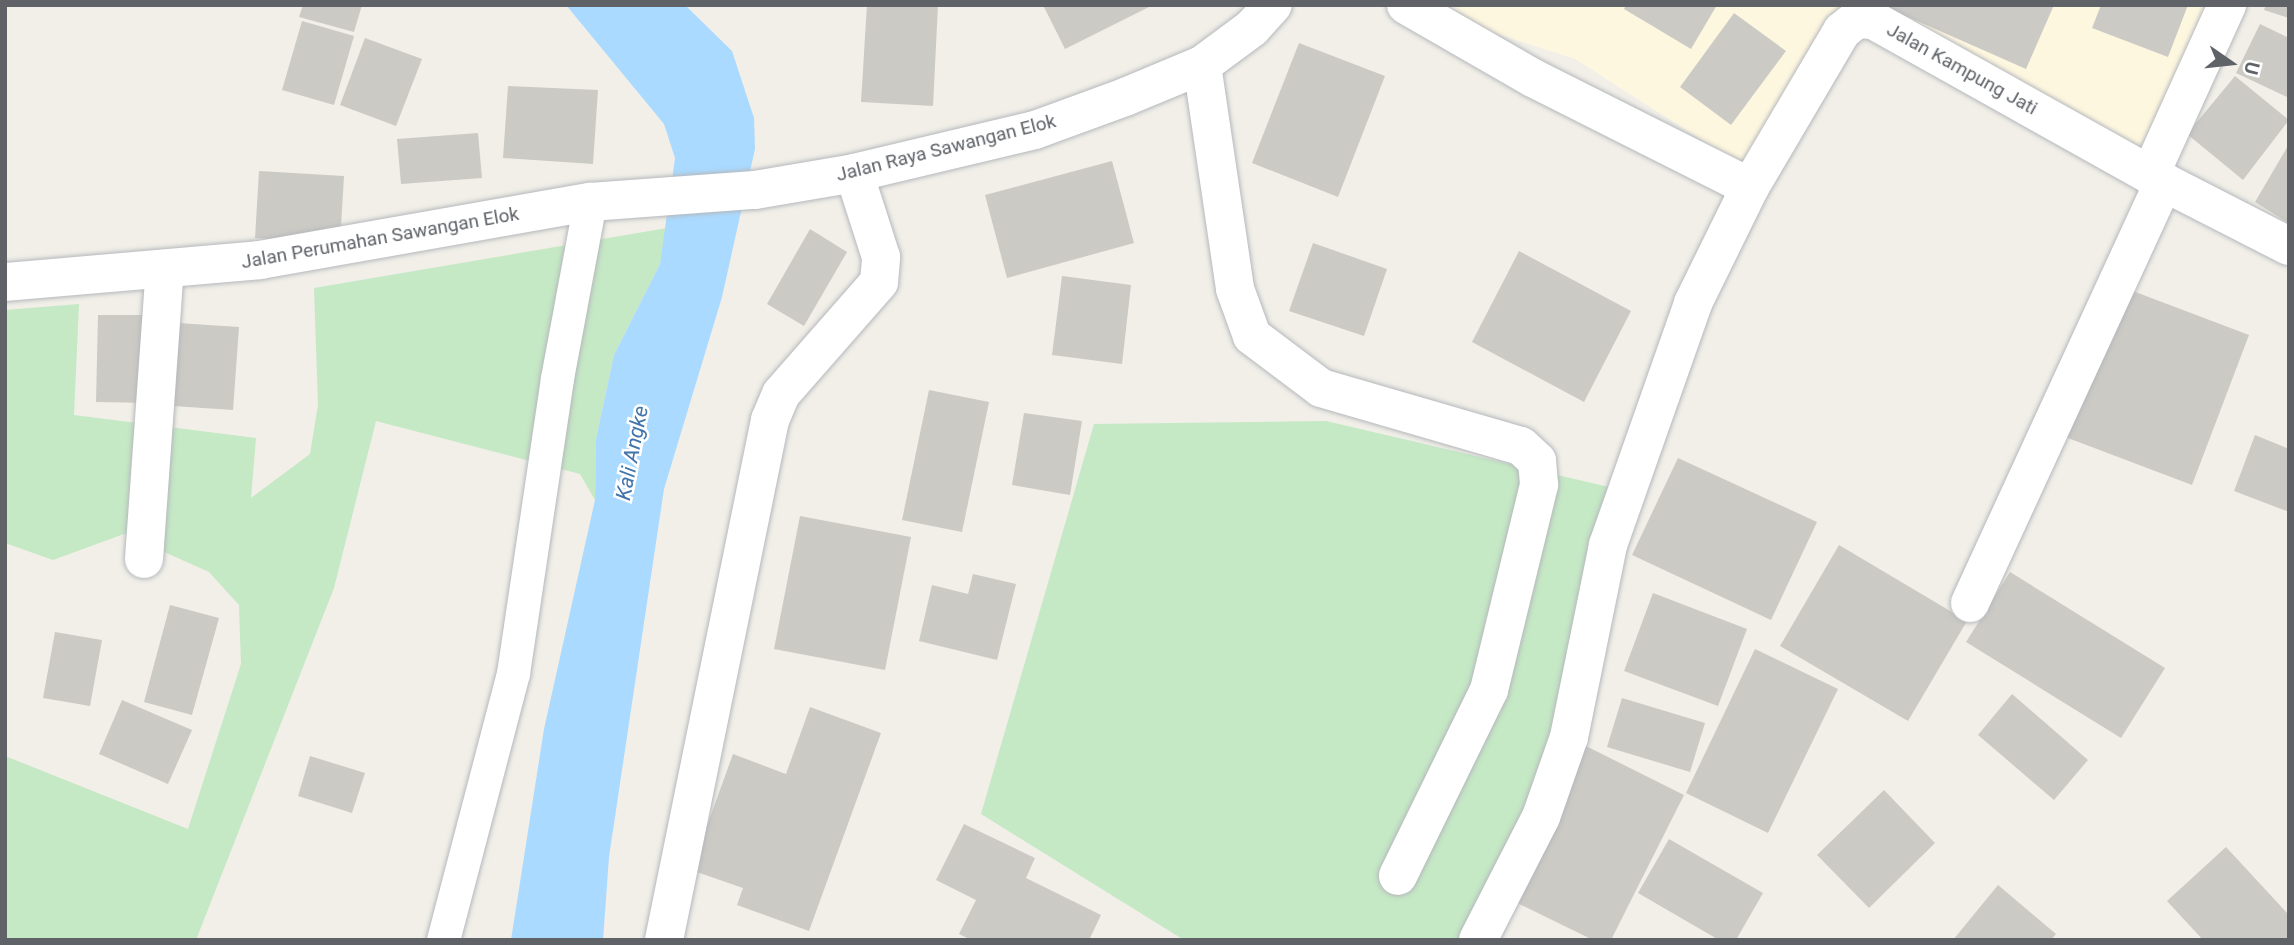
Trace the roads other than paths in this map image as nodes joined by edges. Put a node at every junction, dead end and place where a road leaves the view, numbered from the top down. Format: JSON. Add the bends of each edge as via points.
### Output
{"nodes":[{"id":1,"x":1273,"y":5,"type":"edge"},
{"id":2,"x":1406,"y":5,"type":"edge"},
{"id":3,"x":2227,"y":5,"type":"edge"},
{"id":4,"x":1202,"y":65,"type":"junction"},
{"id":5,"x":854,"y":173,"type":"junction"},
{"id":6,"x":2157,"y":178,"type":"junction"},
{"id":7,"x":1750,"y":187,"type":"junction"},
{"id":8,"x":755,"y":190,"type":"joint"},
{"id":9,"x":590,"y":202,"type":"junction"},
{"id":10,"x":2289,"y":246,"type":"edge"},
{"id":11,"x":164,"y":269,"type":"junction"},
{"id":12,"x":5,"y":282,"type":"edge"},
{"id":13,"x":144,"y":559,"type":"dead end"},
{"id":14,"x":1970,"y":603,"type":"dead end"},
{"id":15,"x":1398,"y":876,"type":"dead end"},
{"id":16,"x":443,"y":940,"type":"edge"},
{"id":17,"x":664,"y":940,"type":"edge"},
{"id":18,"x":1478,"y":940,"type":"edge"}],
"edges":[{"from":1,"to":4,"type":"street","name":"Jalan Raya Sawangan Elok","via":[[1252,28]]},
{"from":2,"to":7,"type":"street","via":[[1533,78]]},
{"from":3,"to":6,"type":"street"},
{"from":4,"to":5,"type":"street","name":"Jalan Raya Sawangan Elok","via":[[1035,130]]},
{"from":4,"to":15,"type":"street","via":[[1235,289],[1252,336],[1321,388],[1521,446],[1537,461],[1539,485],[1489,690]]},
{"from":5,"to":8,"type":"street","name":"Jalan Raya Sawangan Elok"},
{"from":5,"to":17,"type":"street","via":[[881,257],[879,282],[781,394],[770,420]]},
{"from":6,"to":7,"type":"street","name":"Jalan Kampung Jati","via":[[1873,20],[1857,19],[1842,31]]},
{"from":6,"to":10,"type":"street","name":"Jalan Kampung Jati"},
{"from":6,"to":14,"type":"street"},
{"from":7,"to":18,"type":"street","name":"Jalan Kampung Jati","via":[[1693,303],[1608,545],[1569,737],[1541,817]]},
{"from":8,"to":9,"type":"street","name":"Jalan Perumahan Sawangan Elok"},
{"from":9,"to":11,"type":"street","name":"Jalan Perumahan Sawangan Elok","via":[[384,242]]},
{"from":9,"to":16,"type":"lane","via":[[557,377],[513,673]]},
{"from":11,"to":12,"type":"street","name":"Jalan Perumahan Sawangan Elok"},
{"from":11,"to":13,"type":"street"}]}
